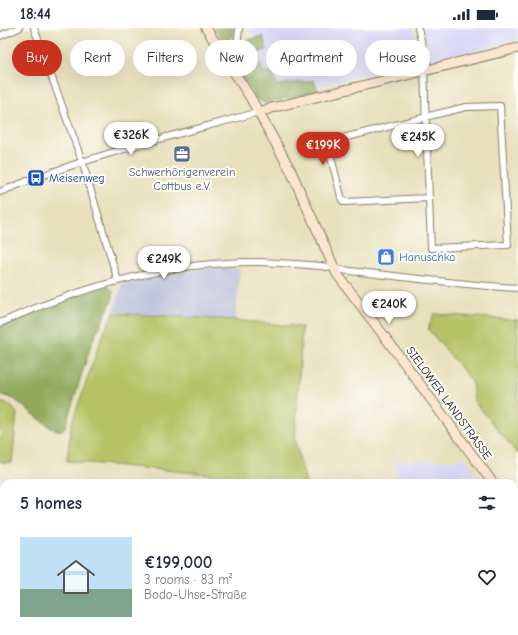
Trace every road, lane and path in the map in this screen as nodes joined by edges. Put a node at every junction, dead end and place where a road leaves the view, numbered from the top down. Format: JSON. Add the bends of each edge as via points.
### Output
{"nodes":[{"id":1,"x":19,"y":28,"type":"edge"},
{"id":2,"x":34,"y":28,"type":"edge"},
{"id":3,"x":206,"y":28,"type":"edge"},
{"id":4,"x":239,"y":28,"type":"edge"},
{"id":5,"x":418,"y":28,"type":"edge"},
{"id":6,"x":0,"y":36,"type":"edge"},
{"id":7,"x":215,"y":40,"type":"edge"},
{"id":8,"x":237,"y":40,"type":"edge"},
{"id":9,"x":420,"y":40,"type":"edge"},
{"id":10,"x":518,"y":48,"type":"edge"},
{"id":11,"x":430,"y":68,"type":"edge"},
{"id":12,"x":238,"y":76,"type":"edge"},
{"id":13,"x":398,"y":76,"type":"edge"},
{"id":14,"x":426,"y":76,"type":"edge"},
{"id":15,"x":259,"y":112,"type":"junction"},
{"id":16,"x":425,"y":117,"type":"junction"},
{"id":17,"x":82,"y":161,"type":"junction"},
{"id":18,"x":0,"y":192,"type":"edge"},
{"id":19,"x":429,"y":198,"type":"junction"},
{"id":20,"x":333,"y":268,"type":"junction"},
{"id":21,"x":118,"y":281,"type":"junction"},
{"id":22,"x":518,"y":288,"type":"edge"},
{"id":23,"x":0,"y":323,"type":"edge"},
{"id":24,"x":490,"y":479,"type":"edge"}],
"edges":[{"from":1,"to":6,"type":"street"},
{"from":2,"to":17,"type":"street"},
{"from":3,"to":7,"type":"main road","name":"SIELOWER LANDSTRASSE"},
{"from":4,"to":8,"type":"street"},
{"from":5,"to":9,"type":"street"},
{"from":10,"to":11,"type":"main road"},
{"from":12,"to":15,"type":"main road","name":"SIELOWER LANDSTRASSE"},
{"from":13,"to":15,"type":"main road"},
{"from":14,"to":16,"type":"street"},
{"from":15,"to":17,"type":"street"},
{"from":15,"to":20,"type":"main road","name":"SIELOWER LANDSTRASSE","via":[[297,181]]},
{"from":16,"to":19,"type":"street"},
{"from":16,"to":19,"type":"street","via":[[327,142],[344,202]]},
{"from":16,"to":19,"type":"street","via":[[466,107],[500,106],[508,245],[431,248]]},
{"from":17,"to":18,"type":"street"},
{"from":17,"to":21,"type":"street"},
{"from":20,"to":21,"type":"street","via":[[258,262],[209,265]]},
{"from":20,"to":22,"type":"street"},
{"from":20,"to":24,"type":"main road","name":"SIELOWER LANDSTRASSE"},
{"from":21,"to":23,"type":"street","via":[[61,298]]}]}
